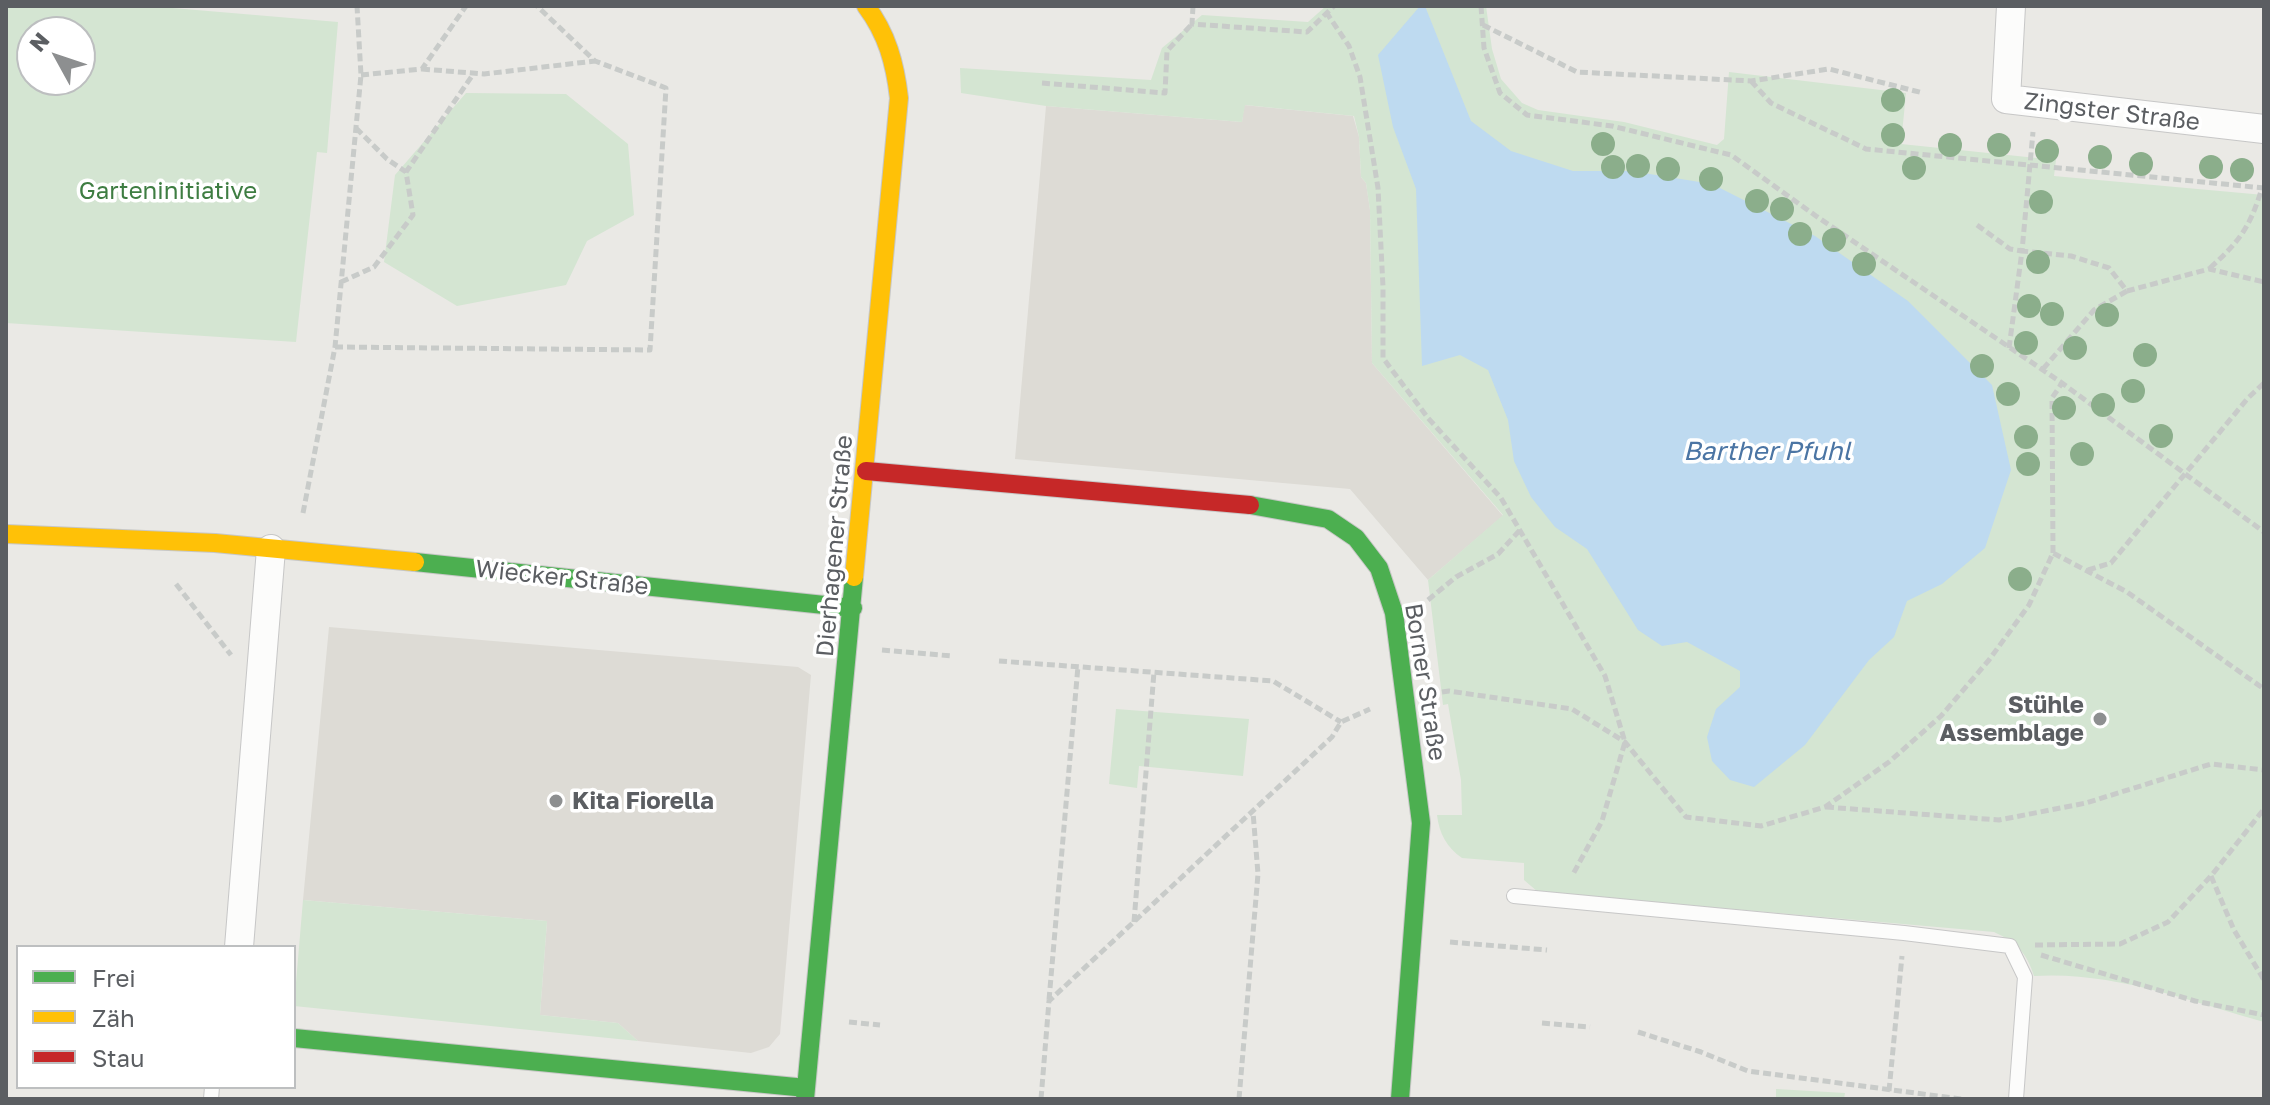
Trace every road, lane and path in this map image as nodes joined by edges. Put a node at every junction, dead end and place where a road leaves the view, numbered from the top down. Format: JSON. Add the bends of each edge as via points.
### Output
{"nodes":[{"id":1,"x":357,"y":6,"type":"edge"},
{"id":2,"x":466,"y":6,"type":"edge"},
{"id":3,"x":537,"y":6,"type":"edge"},
{"id":4,"x":866,"y":6,"type":"edge"},
{"id":5,"x":1193,"y":6,"type":"edge"},
{"id":6,"x":1334,"y":6,"type":"edge"},
{"id":7,"x":1481,"y":6,"type":"edge"},
{"id":8,"x":2011,"y":6,"type":"edge"},
{"id":9,"x":1326,"y":12,"type":"junction"},
{"id":10,"x":1192,"y":24,"type":"junction"},
{"id":11,"x":1483,"y":25,"type":"junction"},
{"id":12,"x":595,"y":61,"type":"junction"},
{"id":13,"x":422,"y":69,"type":"junction"},
{"id":14,"x":474,"y":73,"type":"junction"},
{"id":15,"x":361,"y":75,"type":"junction"},
{"id":16,"x":1751,"y":81,"type":"junction"},
{"id":17,"x":1042,"y":83,"type":"dead end"},
{"id":18,"x":1923,"y":93,"type":"dead end"},
{"id":19,"x":2036,"y":103,"type":"junction"},
{"id":20,"x":356,"y":128,"type":"junction"},
{"id":21,"x":2264,"y":129,"type":"edge"},
{"id":22,"x":2030,"y":167,"type":"junction"},
{"id":23,"x":406,"y":172,"type":"junction"},
{"id":24,"x":2263,"y":188,"type":"edge"},
{"id":25,"x":1977,"y":225,"type":"dead end"},
{"id":26,"x":2022,"y":251,"type":"junction"},
{"id":27,"x":2209,"y":269,"type":"junction"},
{"id":28,"x":341,"y":282,"type":"junction"},
{"id":29,"x":2264,"y":282,"type":"edge"},
{"id":30,"x":2127,"y":291,"type":"junction"},
{"id":31,"x":335,"y":347,"type":"junction"},
{"id":32,"x":2009,"y":348,"type":"junction"},
{"id":33,"x":2043,"y":369,"type":"junction"},
{"id":34,"x":2062,"y":383,"type":"junction"},
{"id":35,"x":2264,"y":383,"type":"edge"},
{"id":36,"x":866,"y":471,"type":"junction"},
{"id":37,"x":2187,"y":473,"type":"junction"},
{"id":38,"x":301,"y":525,"type":"dead end"},
{"id":39,"x":1520,"y":530,"type":"junction"},
{"id":40,"x":2264,"y":532,"type":"edge"},
{"id":41,"x":6,"y":534,"type":"edge"},
{"id":42,"x":271,"y":549,"type":"junction"},
{"id":43,"x":2053,"y":553,"type":"junction"},
{"id":44,"x":2087,"y":571,"type":"junction"},
{"id":45,"x":176,"y":584,"type":"dead end"},
{"id":46,"x":853,"y":608,"type":"junction"},
{"id":47,"x":1394,"y":613,"type":"junction"},
{"id":48,"x":849,"y":647,"type":"junction"},
{"id":49,"x":952,"y":656,"type":"dead end"},
{"id":50,"x":999,"y":661,"type":"dead end"},
{"id":51,"x":239,"y":666,"type":"dead end"},
{"id":52,"x":1078,"y":666,"type":"junction"},
{"id":53,"x":1154,"y":672,"type":"junction"},
{"id":54,"x":2264,"y":689,"type":"edge"},
{"id":55,"x":1406,"y":699,"type":"junction"},
{"id":56,"x":1625,"y":742,"type":"junction"},
{"id":57,"x":2264,"y":770,"type":"edge"},
{"id":58,"x":1825,"y":807,"type":"junction"},
{"id":59,"x":2264,"y":809,"type":"edge"},
{"id":60,"x":1253,"y":811,"type":"junction"},
{"id":61,"x":2211,"y":876,"type":"junction"},
{"id":62,"x":1514,"y":896,"type":"dead end"},
{"id":63,"x":1559,"y":899,"type":"junction"},
{"id":64,"x":1134,"y":922,"type":"junction"},
{"id":65,"x":1904,"y":933,"type":"junction"},
{"id":66,"x":1413,"y":939,"type":"junction"},
{"id":67,"x":239,"y":945,"type":"edge"},
{"id":68,"x":2010,"y":946,"type":"junction"},
{"id":69,"x":1547,"y":950,"type":"dead end"},
{"id":70,"x":2264,"y":980,"type":"edge"},
{"id":71,"x":1049,"y":1001,"type":"junction"},
{"id":72,"x":2264,"y":1015,"type":"edge"},
{"id":73,"x":1542,"y":1023,"type":"dead end"},
{"id":74,"x":1590,"y":1027,"type":"dead end"},
{"id":75,"x":1638,"y":1032,"type":"dead end"},
{"id":76,"x":296,"y":1038,"type":"edge"},
{"id":77,"x":1889,"y":1091,"type":"junction"},
{"id":78,"x":806,"y":1093,"type":"edge"},
{"id":79,"x":1041,"y":1099,"type":"edge"},
{"id":80,"x":1239,"y":1099,"type":"edge"},
{"id":81,"x":1400,"y":1099,"type":"edge"},
{"id":82,"x":1961,"y":1099,"type":"edge"},
{"id":83,"x":2016,"y":1099,"type":"edge"}],
"edges":[{"from":1,"to":15,"type":"path"},
{"from":2,"to":13,"type":"path"},
{"from":3,"to":12,"type":"path"},
{"from":4,"to":36,"type":"street","name":"Dierhagener Straße","via":[[895,59],[899,98]]},
{"from":5,"to":10,"type":"path"},
{"from":6,"to":9,"type":"path"},
{"from":7,"to":11,"type":"path"},
{"from":8,"to":19,"type":"street","name":"Zingster Straße","via":[[2006,99]]},
{"from":9,"to":10,"type":"path","via":[[1307,32]]},
{"from":9,"to":39,"type":"path","via":[[1349,46],[1360,77],[1378,188],[1383,358],[1428,418],[1501,498]]},
{"from":10,"to":17,"type":"path","via":[[1167,51],[1165,93]]},
{"from":11,"to":16,"type":"path","via":[[1577,72]]},
{"from":11,"to":32,"type":"path","via":[[1484,48],[1500,93],[1527,115],[1612,126],[1731,155]]},
{"from":12,"to":14,"type":"path"},
{"from":12,"to":31,"type":"path","via":[[666,88],[650,350]]},
{"from":13,"to":14,"type":"path"},
{"from":13,"to":15,"type":"path"},
{"from":14,"to":23,"type":"path"},
{"from":15,"to":20,"type":"path"},
{"from":16,"to":18,"type":"path","via":[[1829,69]]},
{"from":16,"to":22,"type":"path","via":[[1771,103],[1866,149]]},
{"from":19,"to":21,"type":"street","name":"Zingster Straße"},
{"from":19,"to":22,"type":"path"},
{"from":20,"to":23,"type":"path"},
{"from":20,"to":28,"type":"path"},
{"from":22,"to":24,"type":"path"},
{"from":22,"to":26,"type":"path"},
{"from":23,"to":28,"type":"path","via":[[413,215],[374,267]]},
{"from":24,"to":27,"type":"path","via":[[2253,219]]},
{"from":25,"to":26,"type":"path","via":[[2010,249]]},
{"from":26,"to":30,"type":"path","via":[[2071,256],[2109,268]]},
{"from":26,"to":32,"type":"path"},
{"from":27,"to":29,"type":"path"},
{"from":27,"to":30,"type":"path"},
{"from":28,"to":31,"type":"path"},
{"from":30,"to":33,"type":"path","via":[[2094,310]]},
{"from":31,"to":38,"type":"path"},
{"from":32,"to":33,"type":"path"},
{"from":33,"to":34,"type":"path"},
{"from":34,"to":37,"type":"path"},
{"from":34,"to":43,"type":"path","via":[[2052,398]]},
{"from":35,"to":37,"type":"path"},
{"from":36,"to":46,"type":"street","name":"Dierhagener Straße"},
{"from":36,"to":47,"type":"street","name":"Borner Straße","via":[[1257,506],[1328,519],[1356,538],[1379,568]]},
{"from":37,"to":40,"type":"path"},
{"from":37,"to":44,"type":"path","via":[[2111,563]]},
{"from":39,"to":47,"type":"path","via":[[1498,554],[1456,577],[1420,607]]},
{"from":39,"to":56,"type":"path","via":[[1605,676]]},
{"from":41,"to":42,"type":"street","name":"Wiecker Straße"},
{"from":42,"to":46,"type":"street","name":"Wiecker Straße"},
{"from":42,"to":67,"type":"street"},
{"from":43,"to":44,"type":"path"},
{"from":43,"to":58,"type":"path","via":[[2029,605],[1941,716],[1889,762]]},
{"from":44,"to":54,"type":"path","via":[[2127,592]]},
{"from":45,"to":51,"type":"path"},
{"from":46,"to":48,"type":"street","name":"Dierhagener Straße"},
{"from":47,"to":55,"type":"street","name":"Borner Straße"},
{"from":48,"to":49,"type":"path"},
{"from":48,"to":78,"type":"street","name":"Dierhagener Straße"},
{"from":50,"to":52,"type":"path"},
{"from":52,"to":53,"type":"path"},
{"from":52,"to":71,"type":"path"},
{"from":53,"to":60,"type":"path","via":[[1273,681],[1341,722],[1332,737]]},
{"from":53,"to":64,"type":"path"},
{"from":55,"to":56,"type":"path","via":[[1449,691],[1572,709]]},
{"from":55,"to":66,"type":"street","name":"Borner Straße","via":[[1421,823]]},
{"from":56,"to":58,"type":"path","via":[[1686,817],[1761,826]]},
{"from":56,"to":63,"type":"path","via":[[1602,821]]},
{"from":57,"to":58,"type":"path","via":[[2211,764],[2086,803],[1999,820]]},
{"from":59,"to":61,"type":"path"},
{"from":60,"to":64,"type":"path"},
{"from":60,"to":80,"type":"path","via":[[1258,874]]},
{"from":61,"to":68,"type":"path","via":[[2168,922],[2120,944]]},
{"from":61,"to":70,"type":"path","via":[[2234,930]]},
{"from":62,"to":63,"type":"lane"},
{"from":63,"to":65,"type":"lane"},
{"from":64,"to":71,"type":"path"},
{"from":65,"to":68,"type":"lane"},
{"from":65,"to":77,"type":"path"},
{"from":66,"to":69,"type":"path"},
{"from":66,"to":81,"type":"street","name":"Borner Straße"},
{"from":68,"to":72,"type":"path","via":[[2195,1001]]},
{"from":68,"to":83,"type":"lane","via":[[2025,977]]},
{"from":71,"to":79,"type":"path"},
{"from":73,"to":74,"type":"path"},
{"from":75,"to":77,"type":"path","via":[[1748,1071]]},
{"from":76,"to":78,"type":"street"},
{"from":77,"to":82,"type":"path"}]}
